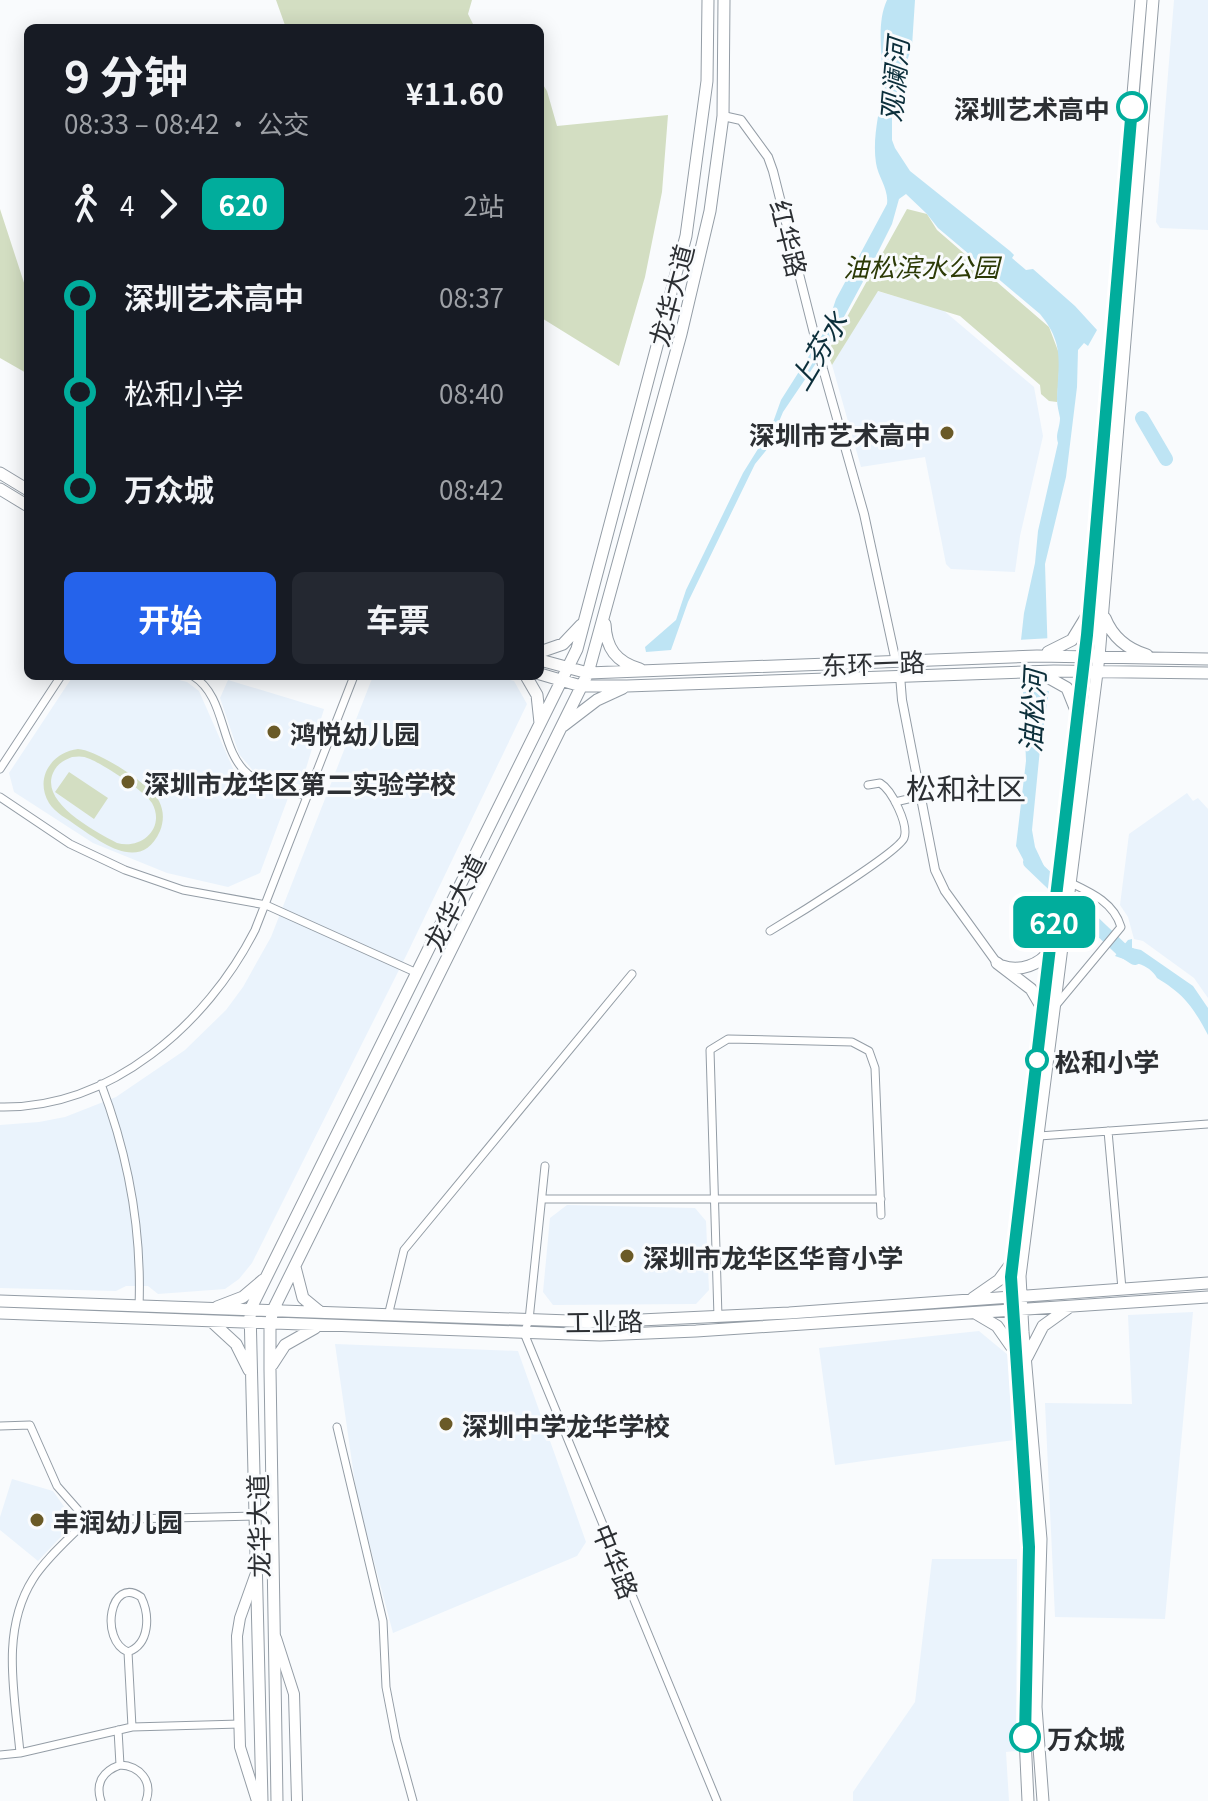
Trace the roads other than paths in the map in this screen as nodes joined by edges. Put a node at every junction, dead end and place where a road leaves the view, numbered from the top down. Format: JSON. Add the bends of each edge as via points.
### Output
{"nodes":[{"id":1,"x":708,"y":0,"type":"edge"},
{"id":2,"x":724,"y":0,"type":"edge"},
{"id":3,"x":1141,"y":0,"type":"edge"},
{"id":4,"x":1153,"y":0,"type":"edge"},
{"id":5,"x":723,"y":116,"type":"junction"},
{"id":6,"x":0,"y":473,"type":"edge"},
{"id":7,"x":24,"y":488,"type":"edge"},
{"id":8,"x":0,"y":489,"type":"edge"},
{"id":9,"x":24,"y":504,"type":"edge"},
{"id":10,"x":1104,"y":608,"type":"junction"},
{"id":11,"x":1089,"y":609,"type":"junction"},
{"id":12,"x":605,"y":614,"type":"junction"},
{"id":13,"x":584,"y":621,"type":"junction"},
{"id":14,"x":544,"y":651,"type":"edge"},
{"id":15,"x":1054,"y":653,"type":"junction"},
{"id":16,"x":1084,"y":656,"type":"junction"},
{"id":17,"x":1099,"y":657,"type":"junction"},
{"id":18,"x":1159,"y":658,"type":"junction"},
{"id":19,"x":1208,"y":659,"type":"edge"},
{"id":20,"x":544,"y":661,"type":"edge"},
{"id":21,"x":896,"y":662,"type":"junction"},
{"id":22,"x":632,"y":669,"type":"junction"},
{"id":23,"x":569,"y":670,"type":"junction"},
{"id":24,"x":1083,"y":670,"type":"junction"},
{"id":25,"x":1098,"y":670,"type":"junction"},
{"id":26,"x":588,"y":673,"type":"junction"},
{"id":27,"x":1208,"y":673,"type":"edge"},
{"id":28,"x":544,"y":675,"type":"edge"},
{"id":29,"x":900,"y":675,"type":"junction"},
{"id":30,"x":1054,"y":675,"type":"junction"},
{"id":31,"x":58,"y":680,"type":"edge"},
{"id":32,"x":197,"y":680,"type":"edge"},
{"id":33,"x":352,"y":680,"type":"edge"},
{"id":34,"x":528,"y":680,"type":"edge"},
{"id":35,"x":563,"y":681,"type":"junction"},
{"id":36,"x":581,"y":686,"type":"junction"},
{"id":37,"x":627,"y":686,"type":"junction"},
{"id":38,"x":1077,"y":716,"type":"junction"},
{"id":39,"x":560,"y":729,"type":"junction"},
{"id":40,"x":538,"y":731,"type":"junction"},
{"id":41,"x":0,"y":769,"type":"edge"},
{"id":42,"x":868,"y":785,"type":"dead end"},
{"id":43,"x":307,"y":796,"type":"junction"},
{"id":44,"x":921,"y":796,"type":"junction"},
{"id":45,"x":0,"y":797,"type":"edge"},
{"id":46,"x":895,"y":802,"type":"junction"},
{"id":47,"x":1071,"y":883,"type":"junction"},
{"id":48,"x":266,"y":905,"type":"junction"},
{"id":49,"x":770,"y":931,"type":"dead end"},
{"id":50,"x":1050,"y":949,"type":"junction"},
{"id":51,"x":997,"y":963,"type":"junction"},
{"id":52,"x":417,"y":973,"type":"junction"},
{"id":53,"x":632,"y":974,"type":"dead end"},
{"id":54,"x":434,"y":982,"type":"junction"},
{"id":55,"x":1056,"y":1006,"type":"junction"},
{"id":56,"x":1042,"y":1014,"type":"junction"},
{"id":57,"x":101,"y":1084,"type":"junction"},
{"id":58,"x":0,"y":1107,"type":"edge"},
{"id":59,"x":1208,"y":1124,"type":"edge"},
{"id":60,"x":1108,"y":1131,"type":"junction"},
{"id":61,"x":1039,"y":1136,"type":"junction"},
{"id":62,"x":545,"y":1166,"type":"dead end"},
{"id":63,"x":542,"y":1199,"type":"junction"},
{"id":64,"x":714,"y":1199,"type":"junction"},
{"id":65,"x":881,"y":1199,"type":"junction"},
{"id":66,"x":881,"y":1215,"type":"dead end"},
{"id":67,"x":1012,"y":1261,"type":"junction"},
{"id":68,"x":295,"y":1267,"type":"junction"},
{"id":69,"x":267,"y":1277,"type":"junction"},
{"id":70,"x":1206,"y":1283,"type":"edge"},
{"id":71,"x":1122,"y":1289,"type":"junction"},
{"id":72,"x":1206,"y":1297,"type":"edge"},
{"id":73,"x":0,"y":1301,"type":"edge"},
{"id":74,"x":1016,"y":1302,"type":"junction"},
{"id":75,"x":1079,"y":1304,"type":"junction"},
{"id":76,"x":970,"y":1305,"type":"junction"},
{"id":77,"x":139,"y":1307,"type":"junction"},
{"id":78,"x":196,"y":1309,"type":"junction"},
{"id":79,"x":273,"y":1310,"type":"junction"},
{"id":80,"x":0,"y":1313,"type":"edge"},
{"id":81,"x":388,"y":1316,"type":"junction"},
{"id":82,"x":251,"y":1317,"type":"junction"},
{"id":83,"x":718,"y":1317,"type":"junction"},
{"id":84,"x":324,"y":1320,"type":"junction"},
{"id":85,"x":529,"y":1320,"type":"junction"},
{"id":86,"x":211,"y":1321,"type":"junction"},
{"id":87,"x":270,"y":1324,"type":"junction"},
{"id":88,"x":524,"y":1333,"type":"junction"},
{"id":89,"x":1020,"y":1360,"type":"junction"},
{"id":90,"x":270,"y":1370,"type":"junction"},
{"id":91,"x":253,"y":1382,"type":"junction"},
{"id":92,"x":0,"y":1426,"type":"edge"},
{"id":93,"x":337,"y":1427,"type":"dead end"},
{"id":94,"x":256,"y":1516,"type":"junction"},
{"id":95,"x":87,"y":1520,"type":"junction"},
{"id":96,"x":258,"y":1571,"type":"junction"},
{"id":97,"x":274,"y":1631,"type":"junction"},
{"id":98,"x":128,"y":1652,"type":"junction"},
{"id":99,"x":240,"y":1724,"type":"junction"},
{"id":100,"x":132,"y":1727,"type":"junction"},
{"id":101,"x":118,"y":1730,"type":"junction"},
{"id":102,"x":20,"y":1753,"type":"junction"},
{"id":103,"x":0,"y":1755,"type":"edge"},
{"id":104,"x":120,"y":1765,"type":"junction"},
{"id":105,"x":101,"y":1801,"type":"edge"},
{"id":106,"x":146,"y":1801,"type":"edge"},
{"id":107,"x":260,"y":1801,"type":"edge"},
{"id":108,"x":277,"y":1801,"type":"edge"},
{"id":109,"x":297,"y":1801,"type":"edge"},
{"id":110,"x":413,"y":1801,"type":"edge"},
{"id":111,"x":717,"y":1801,"type":"edge"},
{"id":112,"x":1028,"y":1801,"type":"edge"},
{"id":113,"x":1043,"y":1801,"type":"edge"}],
"edges":[{"from":1,"to":13,"type":"main road","name":"龙华大道","via":[[707,81],[686,236]]},
{"from":2,"to":5,"type":"main road","name":"龙华大道"},
{"from":3,"to":11,"type":"main road"},
{"from":4,"to":10,"type":"main road"},
{"from":5,"to":12,"type":"main road","name":"龙华大道","via":[[700,261]]},
{"from":5,"to":21,"type":"street","name":"红华路","via":[[741,120],[771,165],[864,514]]},
{"from":6,"to":7,"type":"main road"},
{"from":8,"to":9,"type":"main road"},
{"from":10,"to":17,"type":"main road"},
{"from":10,"to":18,"type":"main road","via":[[1108,626],[1121,642]]},
{"from":11,"to":15,"type":"main road","via":[[1077,635]]},
{"from":11,"to":16,"type":"main road"},
{"from":12,"to":22,"type":"main road","via":[[609,647]]},
{"from":12,"to":26,"type":"main road","name":"龙华大道"},
{"from":13,"to":14,"type":"main road","via":[[563,644]]},
{"from":13,"to":23,"type":"main road","name":"龙华大道"},
{"from":15,"to":16,"type":"main road","name":"东环一路"},
{"from":15,"to":21,"type":"main road","name":"东环一路"},
{"from":16,"to":17,"type":"main road","name":"东环一路"},
{"from":16,"to":24,"type":"main road"},
{"from":17,"to":18,"type":"main road","name":"东环一路"},
{"from":17,"to":25,"type":"main road"},
{"from":18,"to":19,"type":"main road","name":"东环一路"},
{"from":20,"to":23,"type":"main road","name":"东环一路"},
{"from":21,"to":22,"type":"main road","name":"东环一路"},
{"from":22,"to":26,"type":"main road","name":"东环一路"},
{"from":23,"to":26,"type":"main road","name":"东环一路"},
{"from":23,"to":35,"type":"main road","name":"龙华大道"},
{"from":24,"to":25,"type":"main road","name":"东环一路"},
{"from":24,"to":30,"type":"main road","name":"东环一路"},
{"from":24,"to":38,"type":"main road"},
{"from":25,"to":27,"type":"main road","name":"东环一路"},
{"from":25,"to":47,"type":"main road"},
{"from":26,"to":36,"type":"main road","name":"龙华大道"},
{"from":28,"to":35,"type":"main road","name":"东环一路"},
{"from":29,"to":30,"type":"main road","name":"东环一路"},
{"from":29,"to":37,"type":"main road","name":"东环一路"},
{"from":29,"to":44,"type":"street"},
{"from":30,"to":38,"type":"main road","via":[[1070,691]]},
{"from":31,"to":41,"type":"street"},
{"from":32,"to":43,"type":"street","via":[[209,691],[242,767],[260,780]]},
{"from":33,"to":43,"type":"street"},
{"from":34,"to":40,"type":"main road","via":[[537,695]]},
{"from":35,"to":36,"type":"main road","name":"东环一路"},
{"from":35,"to":40,"type":"main road","name":"龙华大道"},
{"from":36,"to":37,"type":"main road","name":"东环一路"},
{"from":36,"to":39,"type":"main road","name":"龙华大道"},
{"from":37,"to":39,"type":"main road"},
{"from":38,"to":50,"type":"main road"},
{"from":39,"to":54,"type":"main road","name":"龙华大道"},
{"from":40,"to":52,"type":"main road","name":"龙华大道"},
{"from":42,"to":46,"type":"street","via":[[884,785]]},
{"from":43,"to":48,"type":"street"},
{"from":44,"to":46,"type":"street"},
{"from":44,"to":51,"type":"street","via":[[937,877]]},
{"from":45,"to":48,"type":"street","via":[[70,844],[125,870],[183,890]]},
{"from":46,"to":49,"type":"street","via":[[902,842]]},
{"from":47,"to":55,"type":"main road"},
{"from":47,"to":55,"type":"street","via":[[1109,907],[1120,931]]},
{"from":48,"to":52,"type":"street"},
{"from":48,"to":57,"type":"street","via":[[243,954],[194,1018],[152,1053]]},
{"from":50,"to":51,"type":"main road","via":[[1025,967]]},
{"from":50,"to":56,"type":"main road"},
{"from":51,"to":56,"type":"main road","via":[[1036,994]]},
{"from":52,"to":54,"type":"street"},
{"from":52,"to":69,"type":"main road","name":"龙华大道"},
{"from":53,"to":81,"type":"street","via":[[404,1250]]},
{"from":54,"to":68,"type":"main road","name":"龙华大道"},
{"from":55,"to":61,"type":"main road"},
{"from":56,"to":67,"type":"main road"},
{"from":57,"to":58,"type":"street","via":[[36,1105]]},
{"from":57,"to":77,"type":"street","via":[[133,1193]]},
{"from":59,"to":60,"type":"street"},
{"from":60,"to":61,"type":"street"},
{"from":60,"to":71,"type":"street"},
{"from":61,"to":74,"type":"main road"},
{"from":62,"to":63,"type":"street"},
{"from":63,"to":64,"type":"street"},
{"from":63,"to":85,"type":"street"},
{"from":64,"to":65,"type":"street"},
{"from":64,"to":65,"type":"street","via":[[710,1050],[728,1039],[852,1042],[869,1051],[875,1068]]},
{"from":64,"to":83,"type":"street"},
{"from":65,"to":66,"type":"street"},
{"from":67,"to":74,"type":"main road"},
{"from":67,"to":76,"type":"main road"},
{"from":68,"to":79,"type":"main road","name":"龙华大道"},
{"from":68,"to":84,"type":"main road","via":[[303,1298]]},
{"from":69,"to":78,"type":"main road","via":[[243,1297]]},
{"from":69,"to":82,"type":"main road","name":"龙华大道"},
{"from":70,"to":71,"type":"main road","name":"工业路"},
{"from":71,"to":74,"type":"main road","name":"工业路"},
{"from":72,"to":75,"type":"main road","name":"工业路"},
{"from":73,"to":77,"type":"main road","name":"工业路"},
{"from":74,"to":75,"type":"main road","name":"工业路"},
{"from":74,"to":76,"type":"main road","name":"工业路"},
{"from":74,"to":89,"type":"main road"},
{"from":75,"to":89,"type":"main road","via":[[1043,1326]]},
{"from":76,"to":83,"type":"main road","name":"工业路"},
{"from":76,"to":88,"type":"main road","name":"工业路","via":[[648,1334]]},
{"from":76,"to":89,"type":"main road","via":[[997,1326]]},
{"from":77,"to":78,"type":"main road","name":"工业路"},
{"from":78,"to":82,"type":"main road","name":"工业路"},
{"from":79,"to":82,"type":"main road","name":"工业路"},
{"from":79,"to":84,"type":"main road","name":"工业路"},
{"from":79,"to":87,"type":"main road","name":"龙华大道"},
{"from":80,"to":86,"type":"main road","name":"工业路"},
{"from":81,"to":84,"type":"main road","name":"工业路"},
{"from":81,"to":85,"type":"main road","name":"工业路"},
{"from":82,"to":86,"type":"main road","name":"工业路"},
{"from":82,"to":87,"type":"main road","name":"工业路"},
{"from":82,"to":91,"type":"main road","name":"龙华大道"},
{"from":83,"to":85,"type":"main road","name":"工业路"},
{"from":84,"to":87,"type":"main road","name":"工业路"},
{"from":84,"to":88,"type":"main road","name":"工业路"},
{"from":84,"to":90,"type":"main road","via":[[289,1342]]},
{"from":85,"to":88,"type":"street"},
{"from":86,"to":91,"type":"main road","via":[[236,1344]]},
{"from":87,"to":90,"type":"main road","name":"龙华大道"},
{"from":88,"to":111,"type":"street","name":"中华路"},
{"from":89,"to":112,"type":"main road","via":[[1029,1547]]},
{"from":89,"to":113,"type":"main road","via":[[1041,1539],[1036,1707]]},
{"from":90,"to":97,"type":"main road","name":"龙华大道"},
{"from":91,"to":94,"type":"main road","name":"龙华大道"},
{"from":92,"to":95,"type":"street","via":[[30,1425],[57,1486]]},
{"from":93,"to":110,"type":"street","via":[[383,1621],[386,1687]]},
{"from":94,"to":95,"type":"street"},
{"from":94,"to":96,"type":"main road","name":"龙华大道"},
{"from":95,"to":102,"type":"street","via":[[38,1571],[18,1611],[12,1655]]},
{"from":96,"to":99,"type":"main road","via":[[237,1636]]},
{"from":96,"to":107,"type":"main road","name":"龙华大道"},
{"from":97,"to":108,"type":"main road","name":"龙华大道"},
{"from":97,"to":109,"type":"main road","via":[[294,1694]]},
{"from":98,"to":98,"type":"street","via":[[116,1643],[111,1619],[119,1596],[130,1592],[141,1597],[147,1620],[140,1644]]},
{"from":98,"to":100,"type":"street"},
{"from":99,"to":100,"type":"street"},
{"from":99,"to":107,"type":"main road","via":[[242,1756]]},
{"from":100,"to":101,"type":"street"},
{"from":101,"to":102,"type":"street"},
{"from":101,"to":104,"type":"street"},
{"from":102,"to":103,"type":"street"},
{"from":104,"to":105,"type":"street","via":[[103,1775]]},
{"from":104,"to":106,"type":"street","via":[[145,1777]]}]}
